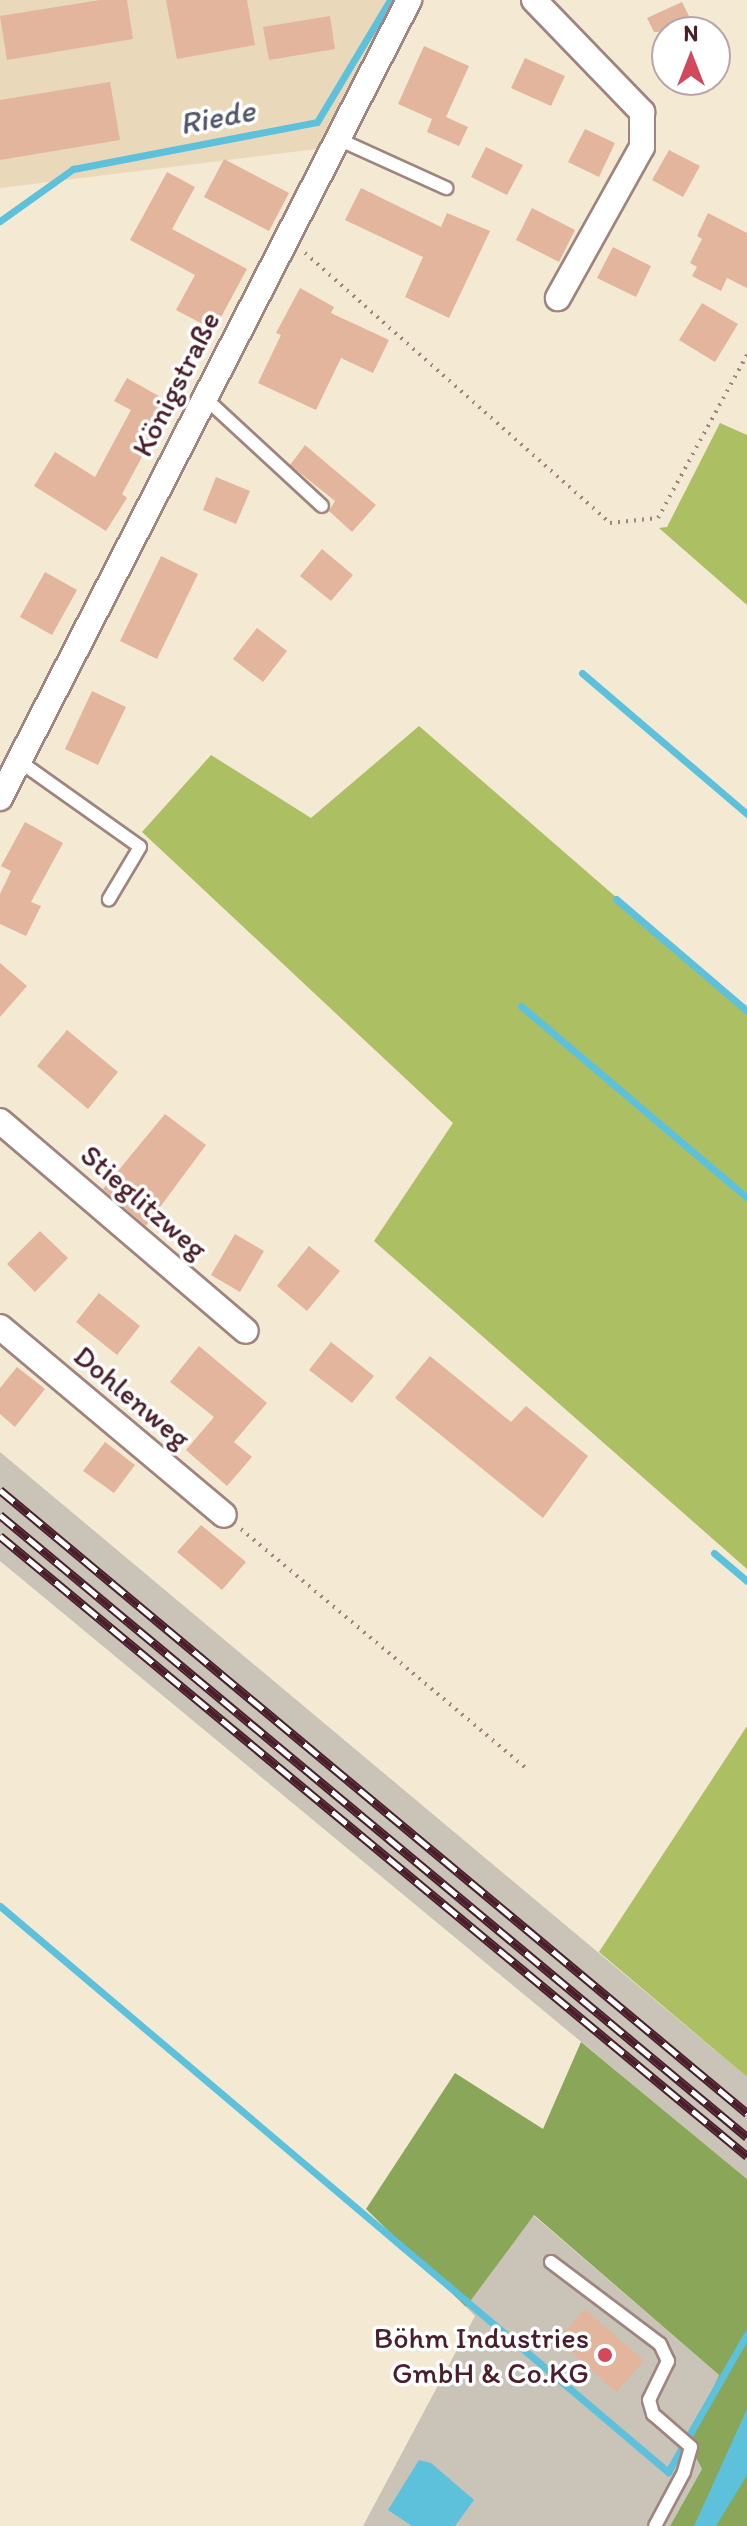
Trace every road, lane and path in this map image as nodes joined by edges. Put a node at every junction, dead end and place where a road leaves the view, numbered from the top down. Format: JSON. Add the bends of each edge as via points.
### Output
{"nodes":[{"id":1,"x":409,"y":0,"type":"edge"},
{"id":2,"x":534,"y":0,"type":"edge"},
{"id":3,"x":338,"y":139,"type":"junction"},
{"id":4,"x":446,"y":188,"type":"dead end"},
{"id":5,"x":287,"y":237,"type":"junction"},
{"id":6,"x":558,"y":298,"type":"dead end"},
{"id":7,"x":747,"y":355,"type":"edge"},
{"id":8,"x":205,"y":398,"type":"junction"},
{"id":9,"x":322,"y":506,"type":"dead end"},
{"id":10,"x":19,"y":761,"type":"junction"},
{"id":11,"x":0,"y":798,"type":"edge"},
{"id":12,"x":109,"y":899,"type":"dead end"},
{"id":13,"x":0,"y":1121,"type":"edge"},
{"id":14,"x":0,"y":1327,"type":"edge"},
{"id":15,"x":246,"y":1331,"type":"dead end"},
{"id":16,"x":224,"y":1515,"type":"joint"},
{"id":17,"x":525,"y":1767,"type":"dead end"},
{"id":18,"x":551,"y":2262,"type":"dead end"},
{"id":19,"x":655,"y":2526,"type":"edge"}],
"edges":[{"from":1,"to":3,"type":"street","name":"Königstraße"},
{"from":2,"to":6,"type":"street","via":[[642,112],[642,147]]},
{"from":3,"to":4,"type":"lane"},
{"from":3,"to":5,"type":"street","name":"Königstraße"},
{"from":5,"to":7,"type":"path","via":[[610,523],[658,518]]},
{"from":5,"to":8,"type":"street","name":"Königstraße"},
{"from":8,"to":9,"type":"lane"},
{"from":8,"to":10,"type":"street","name":"Königstraße"},
{"from":10,"to":11,"type":"street","name":"Königstraße"},
{"from":10,"to":12,"type":"lane","via":[[140,847]]},
{"from":13,"to":15,"type":"street","name":"Stieglitzweg"},
{"from":14,"to":16,"type":"street","name":"Dohlenweg"},
{"from":16,"to":17,"type":"path"},
{"from":18,"to":19,"type":"lane","via":[[660,2344],[668,2361],[649,2400],[653,2414],[691,2447]]}]}
